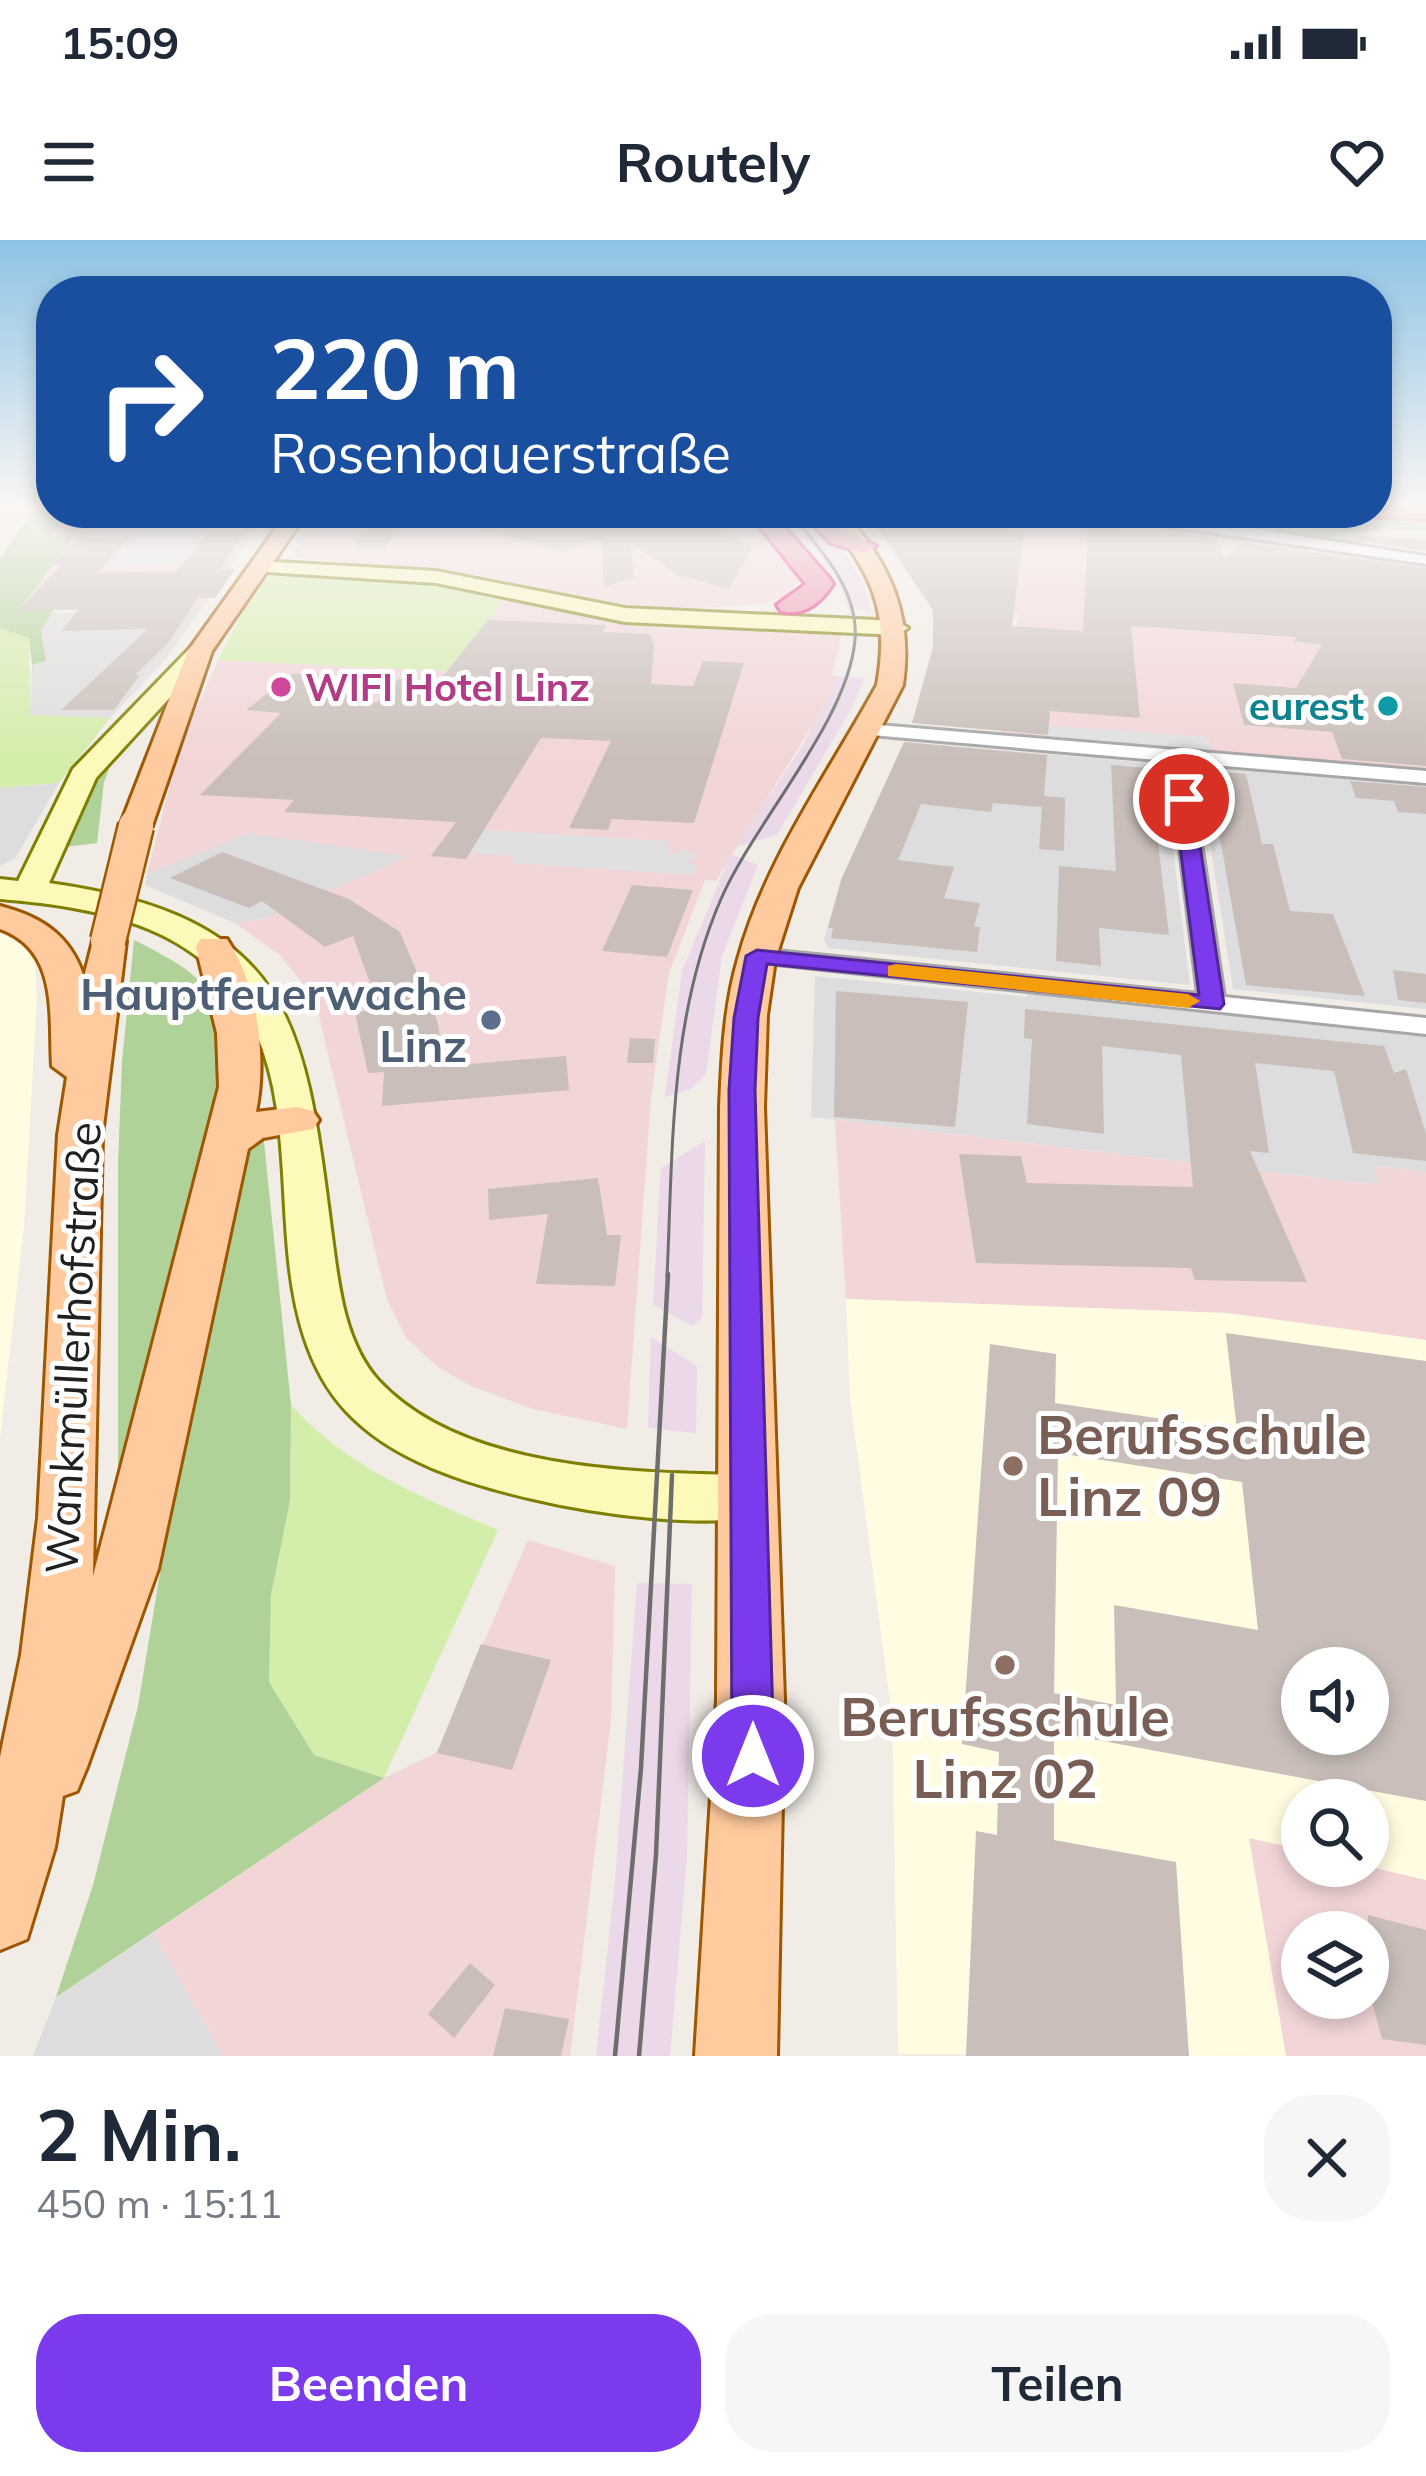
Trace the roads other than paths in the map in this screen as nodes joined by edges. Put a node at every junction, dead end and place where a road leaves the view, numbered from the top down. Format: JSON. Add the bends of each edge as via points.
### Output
{"nodes":[{"id":1,"x":242,"y":590,"type":"edge"},
{"id":2,"x":495,"y":590,"type":"edge"},
{"id":3,"x":814,"y":590,"type":"edge"},
{"id":4,"x":885,"y":590,"type":"edge"},
{"id":5,"x":790,"y":610,"type":"junction"},
{"id":6,"x":669,"y":618,"type":"junction"},
{"id":7,"x":823,"y":627,"type":"junction"},
{"id":8,"x":897,"y":627,"type":"junction"},
{"id":9,"x":200,"y":651,"type":"junction"},
{"id":10,"x":867,"y":730,"type":"junction"},
{"id":11,"x":1178,"y":757,"type":"junction"},
{"id":12,"x":1426,"y":777,"type":"edge"},
{"id":13,"x":10,"y":899,"type":"edge"},
{"id":14,"x":214,"y":947,"type":"junction"},
{"id":15,"x":757,"y":956,"type":"junction"},
{"id":16,"x":1212,"y":1004,"type":"junction"},
{"id":17,"x":1426,"y":1026,"type":"edge"},
{"id":18,"x":297,"y":1120,"type":"junction"},
{"id":19,"x":80,"y":1135,"type":"junction"},
{"id":20,"x":225,"y":1145,"type":"junction"},
{"id":21,"x":748,"y":1497,"type":"junction"},
{"id":22,"x":9,"y":1880,"type":"edge"},
{"id":23,"x":736,"y":2056,"type":"edge"}],
"edges":[{"from":1,"to":9,"type":"main road","name":"Wankmüllerhofstraße"},
{"from":2,"to":6,"type":"main road"},
{"from":3,"to":5,"type":"highway"},
{"from":4,"to":8,"type":"main road"},
{"from":5,"to":6,"type":"main road"},
{"from":5,"to":7,"type":"main road"},
{"from":5,"to":8,"type":"main road"},
{"from":6,"to":7,"type":"main road"},
{"from":7,"to":8,"type":"main road"},
{"from":8,"to":10,"type":"main road","via":[[890,685]]},
{"from":9,"to":13,"type":"main road","name":"Wankmüllerhofstraße","via":[[83,775]]},
{"from":9,"to":19,"type":"main road","name":"Wankmüllerhofstraße","bridge":true,"via":[[136,826],[108,941]]},
{"from":10,"to":11,"type":"street"},
{"from":10,"to":15,"type":"main road","via":[[785,882]]},
{"from":11,"to":12,"type":"street"},
{"from":11,"to":16,"type":"street"},
{"from":13,"to":14,"type":"main road","via":[[148,916]]},
{"from":13,"to":19,"type":"main road","via":[[62,958]]},
{"from":14,"to":18,"type":"main road","via":[[264,1006]]},
{"from":14,"to":20,"type":"main road","via":[[242,1058]]},
{"from":15,"to":16,"type":"street"},
{"from":15,"to":21,"type":"main road","via":[[742,1090]]},
{"from":16,"to":17,"type":"street"},
{"from":18,"to":20,"type":"main road","via":[[250,1126]]},
{"from":18,"to":21,"type":"main road","via":[[316,1295],[330,1343],[373,1407],[458,1452],[541,1479],[608,1493]]},
{"from":19,"to":22,"type":"main road","name":"Wankmüllerhofstraße","via":[[68,1518],[54,1655]]},
{"from":20,"to":22,"type":"main road","via":[[127,1569]]},
{"from":21,"to":23,"type":"main road","via":[[750,1884]]}]}
